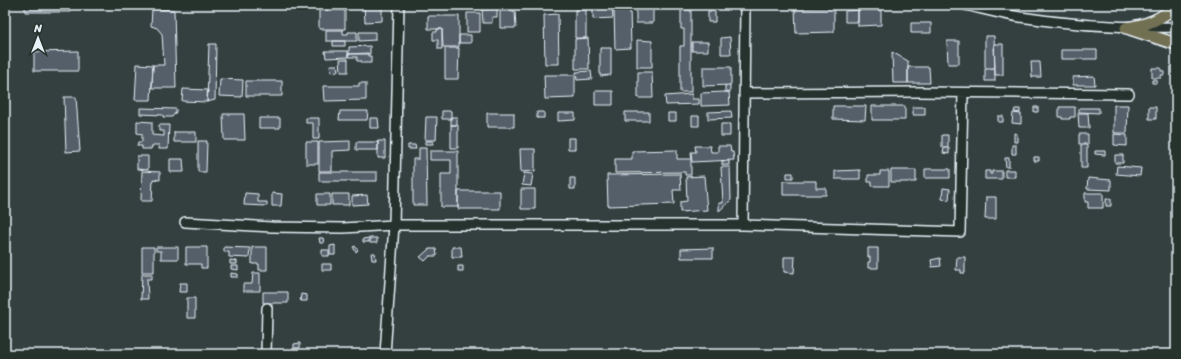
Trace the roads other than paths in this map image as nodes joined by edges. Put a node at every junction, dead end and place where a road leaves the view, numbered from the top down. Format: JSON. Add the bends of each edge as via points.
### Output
{"nodes":[{"id":1,"x":399,"y":5,"type":"edge"},
{"id":2,"x":745,"y":5,"type":"edge"},
{"id":3,"x":966,"y":5,"type":"edge"},
{"id":4,"x":1176,"y":5,"type":"edge"},
{"id":5,"x":1176,"y":27,"type":"edge"},
{"id":6,"x":1126,"y":28,"type":"junction"},
{"id":7,"x":1176,"y":44,"type":"edge"},
{"id":8,"x":744,"y":93,"type":"junction"},
{"id":9,"x":963,"y":93,"type":"junction"},
{"id":10,"x":1129,"y":94,"type":"dead end"},
{"id":11,"x":185,"y":222,"type":"dead end"},
{"id":12,"x":394,"y":225,"type":"junction"},
{"id":13,"x":743,"y":225,"type":"junction"},
{"id":14,"x":267,"y":308,"type":"dead end"},
{"id":15,"x":266,"y":354,"type":"edge"},
{"id":16,"x":385,"y":354,"type":"edge"}],
"edges":[{"from":1,"to":12,"type":"street"},
{"from":2,"to":8,"type":"street"},
{"from":3,"to":6,"type":"street","via":[[1045,21]]},
{"from":4,"to":6,"type":"main road","via":[[1155,21]]},
{"from":5,"to":6,"type":"street"},
{"from":6,"to":7,"type":"main road"},
{"from":8,"to":9,"type":"street"},
{"from":8,"to":13,"type":"street"},
{"from":9,"to":10,"type":"street"},
{"from":9,"to":13,"type":"street","via":[[960,232]]},
{"from":11,"to":12,"type":"street","via":[[335,228]]},
{"from":12,"to":13,"type":"street"},
{"from":12,"to":16,"type":"street"},
{"from":14,"to":15,"type":"street"}]}
